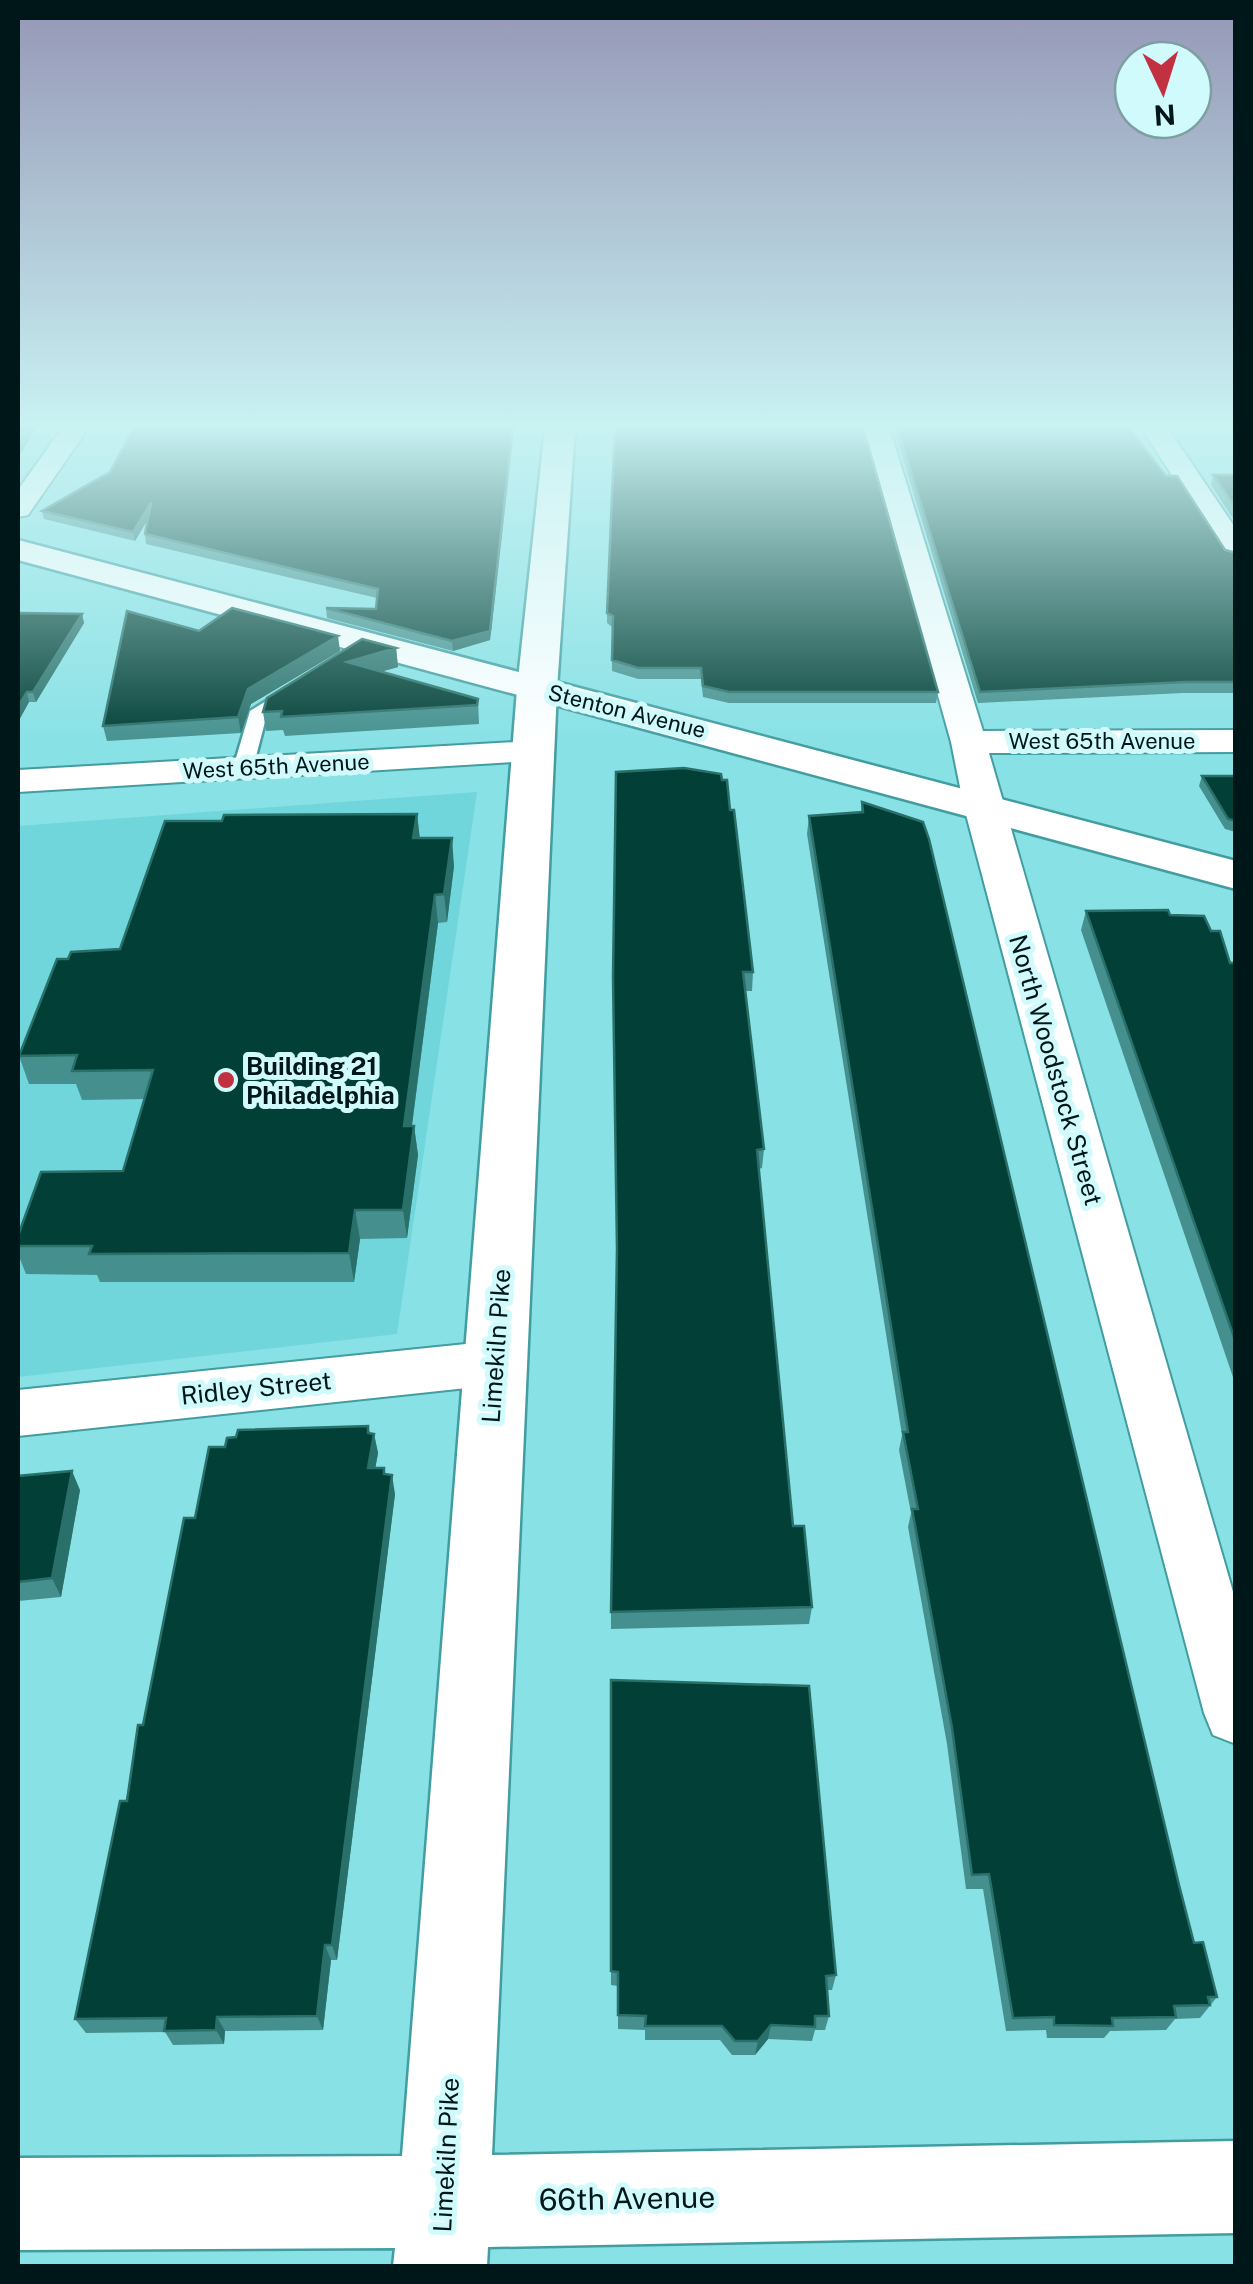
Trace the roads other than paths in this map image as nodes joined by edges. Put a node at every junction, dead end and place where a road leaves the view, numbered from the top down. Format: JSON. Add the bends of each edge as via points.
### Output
{"nodes":[{"id":1,"x":551,"y":534,"type":"edge"},
{"id":2,"x":907,"y":534,"type":"edge"},
{"id":3,"x":18,"y":550,"type":"edge"},
{"id":4,"x":306,"y":682,"type":"edge"},
{"id":5,"x":535,"y":720,"type":"junction"},
{"id":6,"x":1236,"y":741,"type":"edge"},
{"id":7,"x":969,"y":742,"type":"junction"},
{"id":8,"x":243,"y":768,"type":"junction"},
{"id":9,"x":18,"y":781,"type":"edge"},
{"id":10,"x":982,"y":808,"type":"junction"},
{"id":11,"x":1236,"y":875,"type":"edge"},
{"id":12,"x":494,"y":1363,"type":"junction"},
{"id":13,"x":18,"y":1413,"type":"edge"},
{"id":14,"x":1236,"y":1713,"type":"edge"},
{"id":15,"x":1236,"y":2187,"type":"edge"},
{"id":16,"x":18,"y":2204,"type":"edge"},
{"id":17,"x":442,"y":2234,"type":"edge"}],
"edges":[{"from":1,"to":5,"type":"street","name":"Limekiln Pike"},
{"from":2,"to":7,"type":"street","name":"North Woodstock Street"},
{"from":3,"to":5,"type":"street","name":"Stenton Avenue","via":[[360,648]]},
{"from":4,"to":8,"type":"lane","via":[[259,711]]},
{"from":5,"to":8,"type":"street","name":"West 65th Avenue"},
{"from":5,"to":10,"type":"street","name":"Stenton Avenue"},
{"from":5,"to":12,"type":"street","name":"Limekiln Pike"},
{"from":6,"to":7,"type":"street","name":"West 65th Avenue"},
{"from":7,"to":10,"type":"street","name":"North Woodstock Street"},
{"from":8,"to":9,"type":"street","name":"West 65th Avenue"},
{"from":10,"to":11,"type":"street","name":"Stenton Avenue"},
{"from":10,"to":14,"type":"street","name":"North Woodstock Street"},
{"from":12,"to":13,"type":"street","name":"Ridley Street"},
{"from":12,"to":17,"type":"street","name":"Limekiln Pike"},
{"from":15,"to":17,"type":"street","name":"66th Avenue"},
{"from":16,"to":17,"type":"street","name":"66th Avenue"}]}
